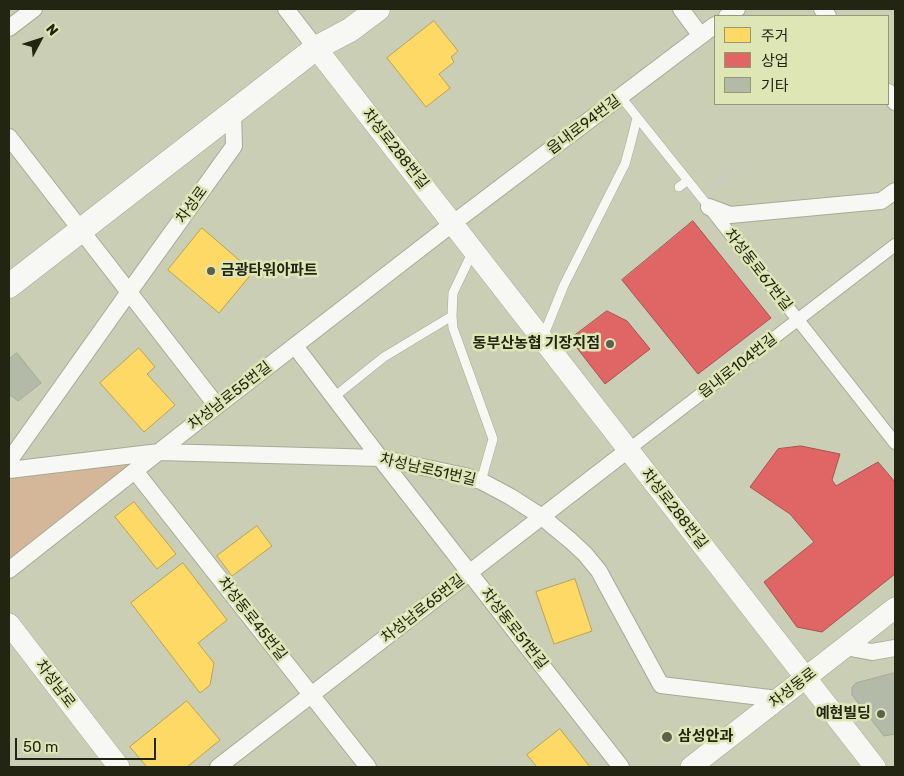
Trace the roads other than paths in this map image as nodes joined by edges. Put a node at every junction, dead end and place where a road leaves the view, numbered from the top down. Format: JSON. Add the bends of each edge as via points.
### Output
{"nodes":[{"id":1,"x":34,"y":9,"type":"edge"},
{"id":2,"x":286,"y":9,"type":"edge"},
{"id":3,"x":378,"y":9,"type":"edge"},
{"id":4,"x":681,"y":9,"type":"edge"},
{"id":5,"x":354,"y":19,"type":"edge"},
{"id":6,"x":714,"y":27,"type":"edge"},
{"id":7,"x":9,"y":28,"type":"edge"},
{"id":8,"x":701,"y":36,"type":"junction"},
{"id":9,"x":316,"y":48,"type":"junction"},
{"id":10,"x":621,"y":97,"type":"junction"},
{"id":11,"x":233,"y":112,"type":"junction"},
{"id":12,"x":637,"y":118,"type":"junction"},
{"id":13,"x":9,"y":136,"type":"edge"},
{"id":14,"x":687,"y":181,"type":"junction"},
{"id":15,"x":679,"y":187,"type":"dead end"},
{"id":16,"x":895,"y":191,"type":"edge"},
{"id":17,"x":704,"y":202,"type":"junction"},
{"id":18,"x":452,"y":224,"type":"junction"},
{"id":19,"x":82,"y":230,"type":"junction"},
{"id":20,"x":895,"y":245,"type":"edge"},
{"id":21,"x":473,"y":251,"type":"junction"},
{"id":22,"x":9,"y":286,"type":"edge"},
{"id":23,"x":129,"y":292,"type":"junction"},
{"id":24,"x":452,"y":316,"type":"junction"},
{"id":25,"x":798,"y":320,"type":"junction"},
{"id":26,"x":542,"y":339,"type":"junction"},
{"id":27,"x":295,"y":346,"type":"junction"},
{"id":28,"x":334,"y":397,"type":"junction"},
{"id":29,"x":217,"y":406,"type":"junction"},
{"id":30,"x":895,"y":443,"type":"edge"},
{"id":31,"x":628,"y":450,"type":"junction"},
{"id":32,"x":159,"y":452,"type":"junction"},
{"id":33,"x":380,"y":458,"type":"junction"},
{"id":34,"x":9,"y":461,"type":"edge"},
{"id":35,"x":9,"y":470,"type":"edge"},
{"id":36,"x":135,"y":471,"type":"junction"},
{"id":37,"x":481,"y":481,"type":"junction"},
{"id":38,"x":542,"y":517,"type":"junction"},
{"id":39,"x":9,"y":570,"type":"edge"},
{"id":40,"x":470,"y":573,"type":"junction"},
{"id":41,"x":895,"y":608,"type":"edge"},
{"id":42,"x":9,"y":624,"type":"edge"},
{"id":43,"x":845,"y":647,"type":"junction"},
{"id":44,"x":895,"y":648,"type":"edge"},
{"id":45,"x":805,"y":678,"type":"junction"},
{"id":46,"x":311,"y":695,"type":"junction"},
{"id":47,"x":778,"y":699,"type":"junction"},
{"id":48,"x":119,"y":767,"type":"edge"},
{"id":49,"x":218,"y":767,"type":"edge"},
{"id":50,"x":368,"y":767,"type":"edge"},
{"id":51,"x":621,"y":767,"type":"edge"},
{"id":52,"x":691,"y":767,"type":"edge"},
{"id":53,"x":875,"y":767,"type":"edge"}],
"edges":[{"from":1,"to":7,"type":"street"},
{"from":2,"to":9,"type":"street"},
{"from":3,"to":5,"type":"main road"},
{"from":4,"to":8,"type":"street"},
{"from":5,"to":9,"type":"main road"},
{"from":6,"to":8,"type":"street","name":"읍내로94번길"},
{"from":8,"to":10,"type":"street","name":"읍내로94번길"},
{"from":9,"to":11,"type":"main road"},
{"from":9,"to":18,"type":"street","name":"차성로288번길"},
{"from":10,"to":12,"type":"lane","name":"차성동로67번길"},
{"from":10,"to":18,"type":"street","name":"읍내로94번길"},
{"from":11,"to":19,"type":"main road"},
{"from":11,"to":23,"type":"street","name":"차성로","via":[[234,146]]},
{"from":12,"to":14,"type":"lane","name":"차성동로67번길"},
{"from":12,"to":26,"type":"lane","via":[[625,164],[564,285]]},
{"from":13,"to":19,"type":"street"},
{"from":14,"to":15,"type":"lane"},
{"from":14,"to":17,"type":"lane","name":"차성동로67번길"},
{"from":16,"to":17,"type":"street","via":[[881,201],[730,215]]},
{"from":17,"to":25,"type":"street","name":"차성동로67번길"},
{"from":18,"to":21,"type":"street","name":"차성로288번길"},
{"from":18,"to":27,"type":"street","name":"차성남로55번길"},
{"from":19,"to":22,"type":"main road"},
{"from":19,"to":23,"type":"street"},
{"from":20,"to":25,"type":"street","name":"읍내로104번길"},
{"from":21,"to":24,"type":"lane","via":[[453,293]]},
{"from":21,"to":26,"type":"street","name":"차성로288번길"},
{"from":23,"to":29,"type":"street"},
{"from":23,"to":34,"type":"street"},
{"from":24,"to":28,"type":"lane","via":[[384,357]]},
{"from":24,"to":37,"type":"lane","via":[[453,328],[493,439]]},
{"from":25,"to":30,"type":"street","name":"차성동로67번길"},
{"from":25,"to":31,"type":"street","name":"읍내로104번길"},
{"from":26,"to":31,"type":"street","name":"차성로288번길"},
{"from":27,"to":28,"type":"street","name":"차성동로51번길"},
{"from":27,"to":29,"type":"street","name":"차성남로55번길"},
{"from":28,"to":33,"type":"street","name":"차성동로51번길"},
{"from":29,"to":32,"type":"street","name":"차성남로55번길"},
{"from":31,"to":38,"type":"street","name":"차성남로65번길"},
{"from":31,"to":45,"type":"street","name":"차성로288번길"},
{"from":32,"to":33,"type":"street","name":"차성남로51번길"},
{"from":32,"to":35,"type":"street","name":"차성남로51번길"},
{"from":32,"to":36,"type":"street","name":"차성남로55번길"},
{"from":33,"to":37,"type":"street","name":"차성남로51번길"},
{"from":33,"to":40,"type":"street","name":"차성동로51번길"},
{"from":36,"to":39,"type":"street","name":"차성남로55번길"},
{"from":36,"to":46,"type":"street","name":"차성동로45번길"},
{"from":37,"to":38,"type":"street","name":"차성남로51번길"},
{"from":38,"to":40,"type":"street","name":"차성남로65번길"},
{"from":38,"to":47,"type":"street","name":"차성남로51번길","via":[[585,554],[599,571],[661,685]]},
{"from":40,"to":46,"type":"street","name":"차성남로65번길"},
{"from":40,"to":51,"type":"street","name":"차성동로51번길"},
{"from":41,"to":43,"type":"street","name":"차성동로"},
{"from":42,"to":48,"type":"street","name":"차성남로"},
{"from":43,"to":44,"type":"street","via":[[872,652]]},
{"from":43,"to":45,"type":"street","name":"차성동로"},
{"from":45,"to":47,"type":"street","name":"차성동로"},
{"from":45,"to":53,"type":"street","name":"차성로288번길"},
{"from":46,"to":49,"type":"street","name":"차성남로65번길"},
{"from":46,"to":50,"type":"street","name":"차성동로45번길"},
{"from":47,"to":52,"type":"street","name":"차성동로"}]}
